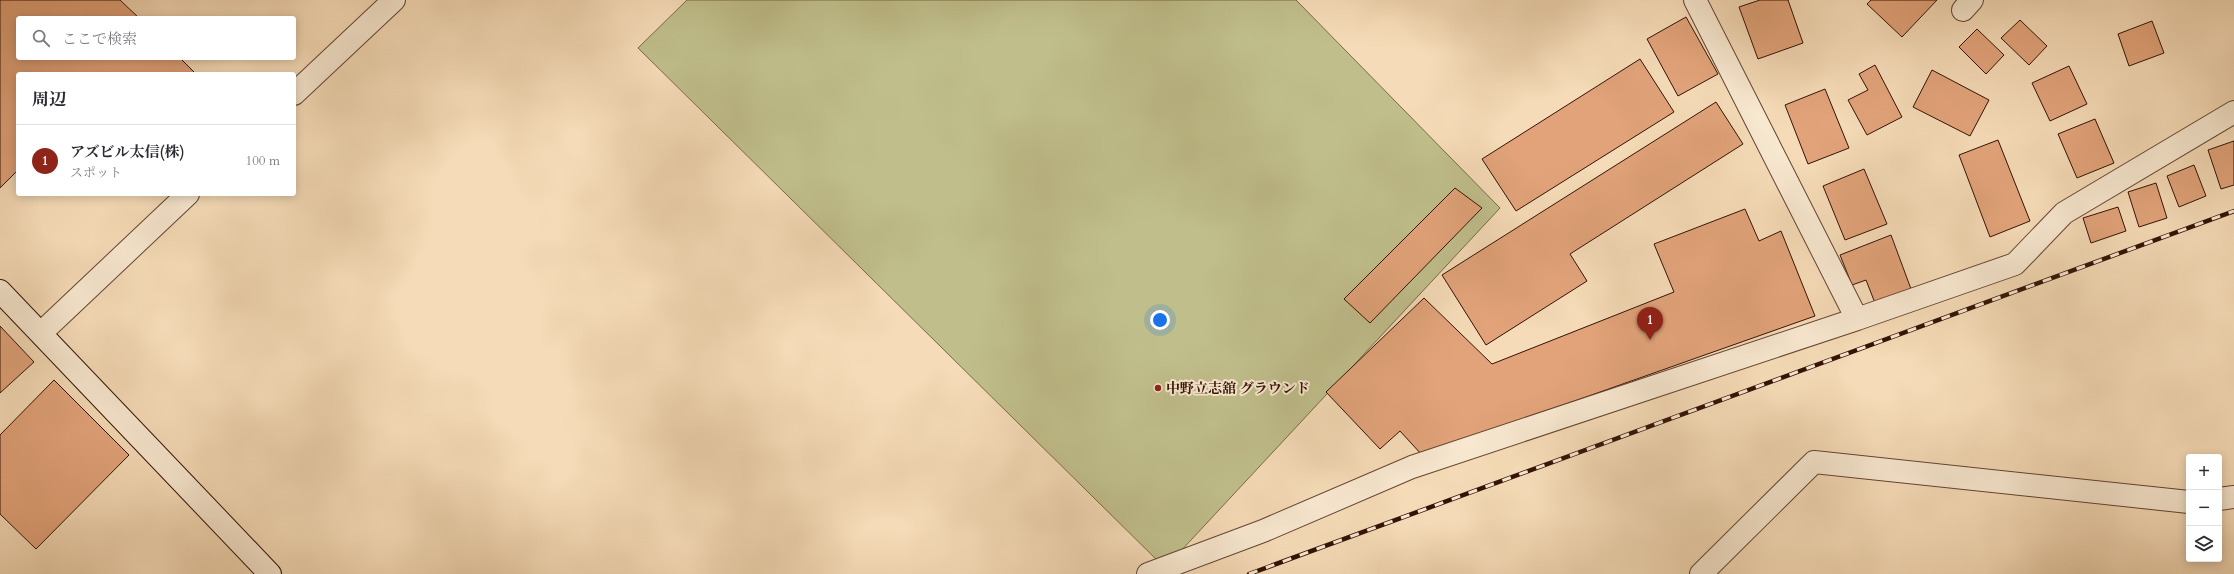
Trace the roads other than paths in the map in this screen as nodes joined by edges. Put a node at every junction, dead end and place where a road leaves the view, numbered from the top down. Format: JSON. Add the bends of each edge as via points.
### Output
{"nodes":[{"id":1,"x":394,"y":0,"type":"edge"},
{"id":2,"x":1695,"y":0,"type":"edge"},
{"id":3,"x":296,"y":92,"type":"edge"},
{"id":4,"x":2234,"y":112,"type":"edge"},
{"id":5,"x":186,"y":196,"type":"edge"},
{"id":6,"x":0,"y":291,"type":"edge"},
{"id":7,"x":1857,"y":319,"type":"junction"},
{"id":8,"x":41,"y":333,"type":"junction"},
{"id":9,"x":2234,"y":497,"type":"edge"},
{"id":10,"x":2222,"y":499,"type":"edge"},
{"id":11,"x":2186,"y":502,"type":"edge"},
{"id":12,"x":270,"y":574,"type":"edge"},
{"id":13,"x":1148,"y":574,"type":"edge"},
{"id":14,"x":1701,"y":574,"type":"edge"}],
"edges":[{"from":1,"to":3,"type":"street"},
{"from":2,"to":7,"type":"street"},
{"from":4,"to":7,"type":"street","via":[[2064,213],[2016,264]]},
{"from":5,"to":8,"type":"street"},
{"from":6,"to":8,"type":"street"},
{"from":7,"to":13,"type":"street","via":[[1412,467],[1263,531]]},
{"from":8,"to":12,"type":"street"},
{"from":9,"to":10,"type":"street"},
{"from":11,"to":14,"type":"street","via":[[1814,462]]}]}
